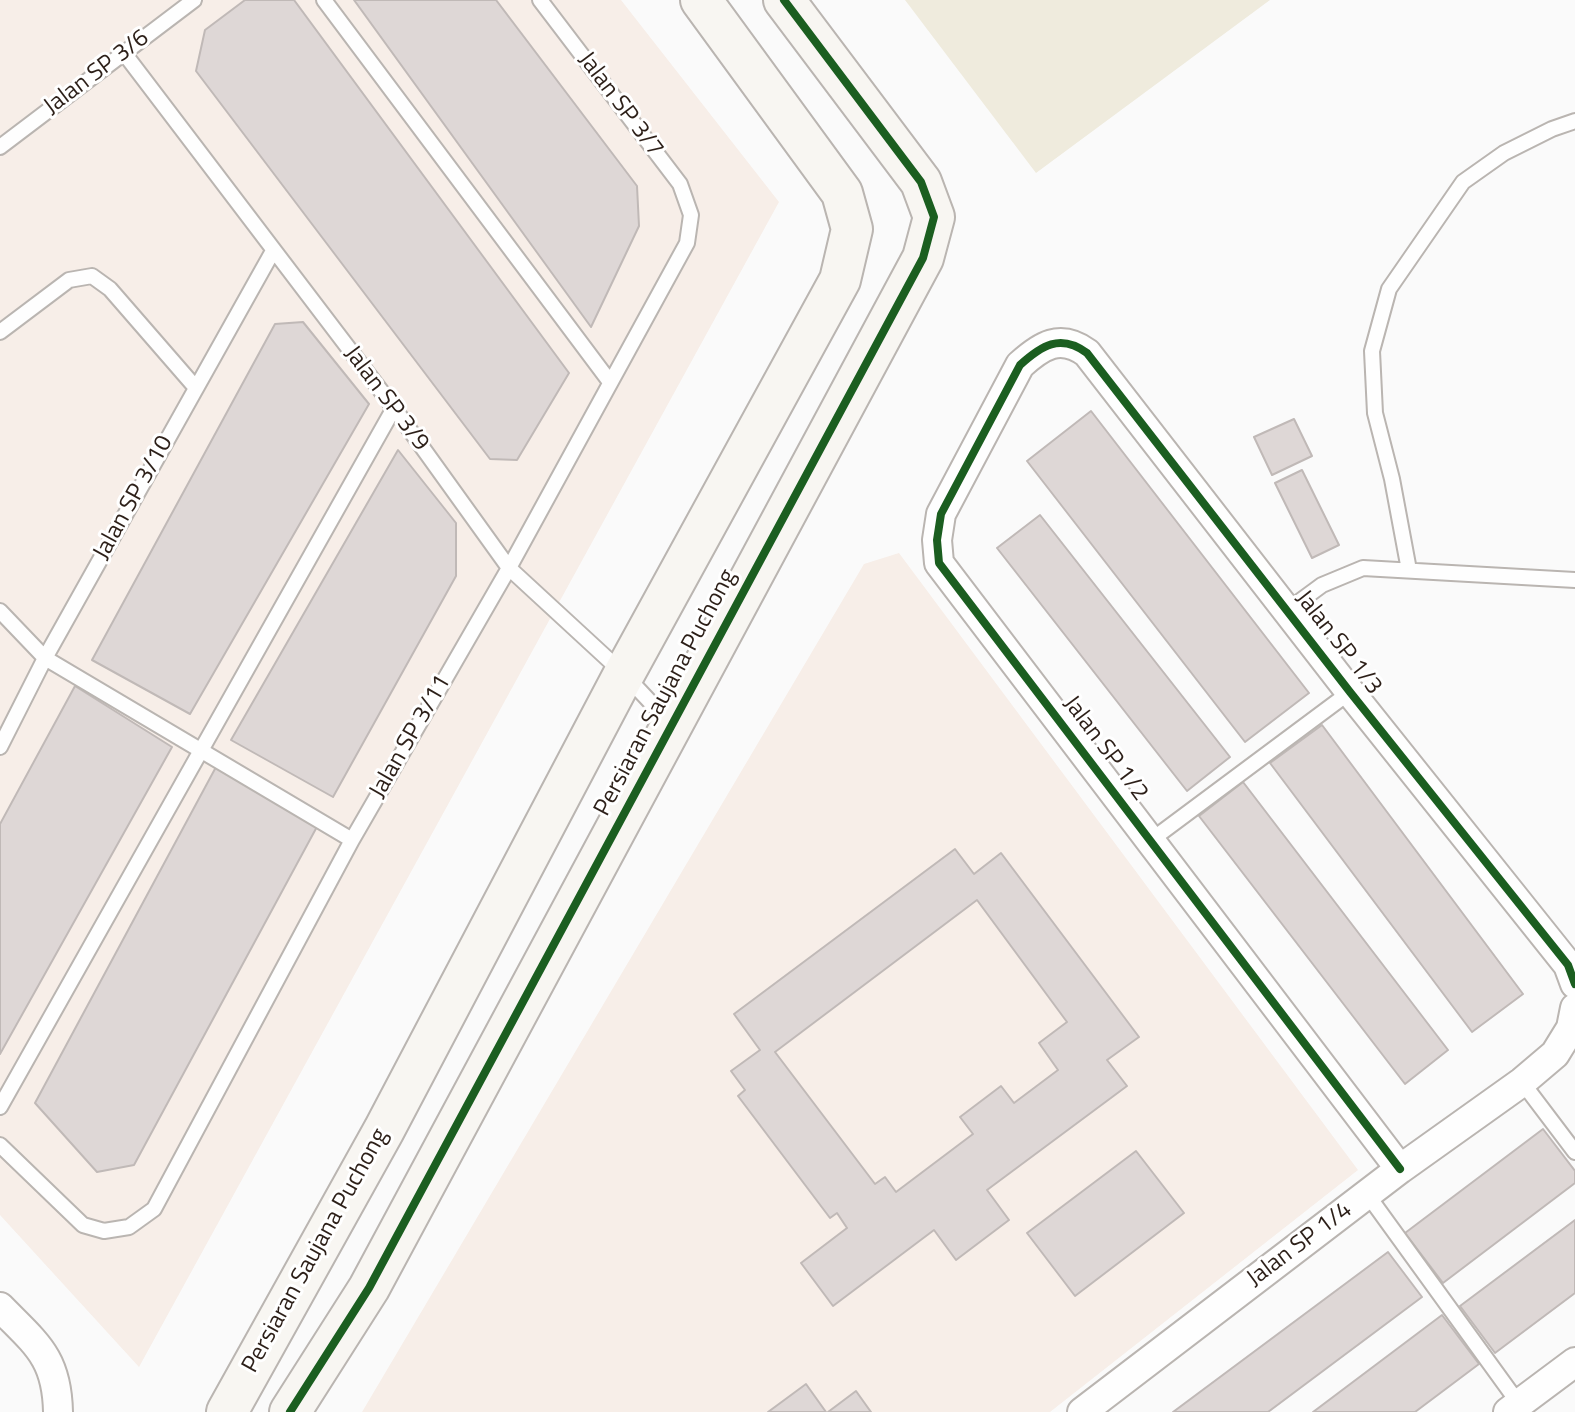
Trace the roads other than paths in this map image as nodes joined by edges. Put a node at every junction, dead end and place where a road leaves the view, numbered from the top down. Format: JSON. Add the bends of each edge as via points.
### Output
{"nodes":[{"id":1,"x":194,"y":0,"type":"edge"},
{"id":2,"x":324,"y":0,"type":"edge"},
{"id":3,"x":540,"y":0,"type":"edge"},
{"id":4,"x":701,"y":0,"type":"edge"},
{"id":5,"x":784,"y":0,"type":"edge"},
{"id":6,"x":124,"y":53,"type":"junction"},
{"id":7,"x":1575,"y":121,"type":"edge"},
{"id":8,"x":0,"y":147,"type":"edge"},
{"id":9,"x":691,"y":215,"type":"joint"},
{"id":10,"x":273,"y":251,"type":"junction"},
{"id":11,"x":0,"y":332,"type":"edge"},
{"id":12,"x":1059,"y":343,"type":"joint"},
{"id":13,"x":610,"y":382,"type":"junction"},
{"id":14,"x":196,"y":388,"type":"junction"},
{"id":15,"x":394,"y":408,"type":"junction"},
{"id":16,"x":509,"y":568,"type":"junction"},
{"id":17,"x":1409,"y":570,"type":"junction"},
{"id":18,"x":1575,"y":580,"type":"edge"},
{"id":19,"x":1288,"y":610,"type":"junction"},
{"id":20,"x":0,"y":611,"type":"edge"},
{"id":21,"x":45,"y":658,"type":"junction"},
{"id":22,"x":624,"y":674,"type":"junction"},
{"id":23,"x":1350,"y":692,"type":"junction"},
{"id":24,"x":671,"y":724,"type":"junction"},
{"id":25,"x":0,"y":747,"type":"edge"},
{"id":26,"x":200,"y":751,"type":"junction"},
{"id":27,"x":352,"y":840,"type":"junction"},
{"id":28,"x":1150,"y":841,"type":"junction"},
{"id":29,"x":1575,"y":984,"type":"edge"},
{"id":30,"x":1575,"y":1008,"type":"edge"},
{"id":31,"x":1522,"y":1082,"type":"junction"},
{"id":32,"x":0,"y":1107,"type":"edge"},
{"id":33,"x":0,"y":1145,"type":"edge"},
{"id":34,"x":1575,"y":1152,"type":"edge"},
{"id":35,"x":1400,"y":1169,"type":"junction"},
{"id":36,"x":1367,"y":1194,"type":"junction"},
{"id":37,"x":0,"y":1307,"type":"edge"},
{"id":38,"x":1575,"y":1362,"type":"edge"},
{"id":39,"x":1517,"y":1409,"type":"edge"},
{"id":40,"x":58,"y":1412,"type":"edge"},
{"id":41,"x":227,"y":1412,"type":"edge"},
{"id":42,"x":290,"y":1412,"type":"edge"},
{"id":43,"x":1082,"y":1412,"type":"edge"}],
"edges":[{"from":1,"to":6,"type":"lane","name":"Jalan SP 3/6"},
{"from":2,"to":13,"type":"lane"},
{"from":3,"to":9,"type":"lane","name":"Jalan SP 3/7","via":[[680,184]]},
{"from":4,"to":22,"type":"street","name":"Persiaran Saujana Puchong","via":[[842,193],[852,229],[840,280]]},
{"from":5,"to":24,"type":"street","name":"Persiaran Saujana Puchong","via":[[921,182],[934,217],[923,258]]},
{"from":6,"to":8,"type":"lane","name":"Jalan SP 3/6"},
{"from":6,"to":10,"type":"lane","name":"Jalan SP 3/9"},
{"from":7,"to":17,"type":"lane","via":[[1504,153],[1463,182],[1389,289],[1372,351],[1375,413]]},
{"from":9,"to":13,"type":"lane","name":"Jalan SP 3/11","via":[[687,243]]},
{"from":10,"to":14,"type":"lane","name":"Jalan SP 3/10"},
{"from":10,"to":15,"type":"lane","name":"Jalan SP 3/9"},
{"from":11,"to":14,"type":"lane","via":[[69,280],[92,276],[110,289]]},
{"from":12,"to":19,"type":"street","name":"Jalan SP 1/3","via":[[1075,344],[1087,353]]},
{"from":12,"to":28,"type":"street","name":"Jalan SP 1/2","via":[[1037,349],[1020,365],[941,514],[939,563]]},
{"from":13,"to":16,"type":"lane","name":"Jalan SP 3/11"},
{"from":14,"to":21,"type":"lane","name":"Jalan SP 3/10"},
{"from":15,"to":16,"type":"lane","name":"Jalan SP 3/9"},
{"from":15,"to":26,"type":"lane"},
{"from":16,"to":22,"type":"lane","name":"Jalan SP 3/9"},
{"from":16,"to":27,"type":"lane","name":"Jalan SP 3/11"},
{"from":17,"to":18,"type":"lane"},
{"from":17,"to":19,"type":"lane","via":[[1363,568],[1322,585]]},
{"from":19,"to":23,"type":"street","name":"Jalan SP 1/3"},
{"from":20,"to":21,"type":"lane"},
{"from":21,"to":25,"type":"lane","name":"Jalan SP 3/10"},
{"from":21,"to":26,"type":"lane"},
{"from":22,"to":24,"type":"lane","name":"Jalan SP 3/9"},
{"from":22,"to":41,"type":"street","name":"Persiaran Saujana Puchong","via":[[384,1130]]},
{"from":23,"to":28,"type":"lane"},
{"from":23,"to":29,"type":"street","name":"Jalan SP 1/3","via":[[1568,965]]},
{"from":24,"to":42,"type":"street","name":"Persiaran Saujana Puchong","via":[[369,1288]]},
{"from":26,"to":27,"type":"lane"},
{"from":26,"to":32,"type":"lane"},
{"from":27,"to":33,"type":"lane","name":"Jalan SP 3/11","via":[[154,1209],[129,1227],[104,1231],[83,1225]]},
{"from":28,"to":35,"type":"street","name":"Jalan SP 1/2"},
{"from":30,"to":31,"type":"street","via":[[1571,1028],[1555,1054]]},
{"from":31,"to":34,"type":"lane"},
{"from":31,"to":35,"type":"street","name":"Jalan SP 1/4"},
{"from":35,"to":36,"type":"street","name":"Jalan SP 1/4"},
{"from":36,"to":39,"type":"lane"},
{"from":36,"to":43,"type":"street","name":"Jalan SP 1/4"},
{"from":37,"to":40,"type":"street","via":[[42,1350],[57,1382]]},
{"from":38,"to":39,"type":"street"}]}
